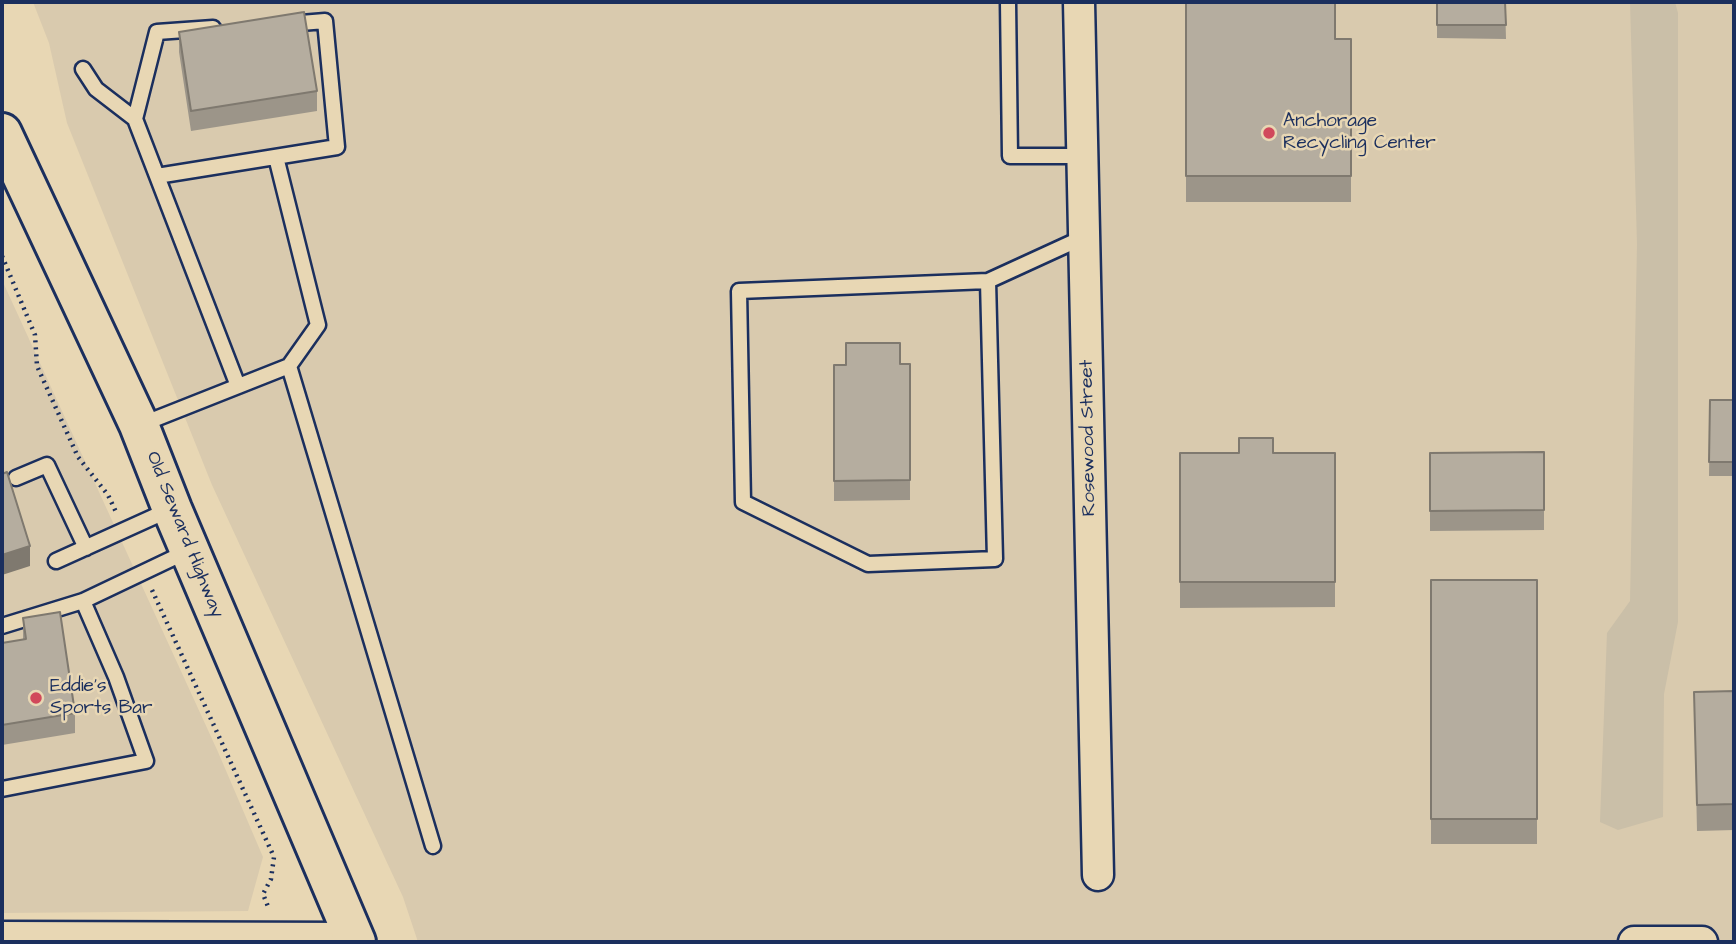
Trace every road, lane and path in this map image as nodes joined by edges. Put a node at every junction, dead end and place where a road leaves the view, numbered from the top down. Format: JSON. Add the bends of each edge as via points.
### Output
{"nodes":[{"id":1,"x":1008,"y":2,"type":"edge"},
{"id":2,"x":1079,"y":2,"type":"edge"},
{"id":3,"x":269,"y":25,"type":"edge"},
{"id":4,"x":227,"y":27,"type":"edge"},
{"id":5,"x":83,"y":69,"type":"dead end"},
{"id":6,"x":135,"y":119,"type":"junction"},
{"id":7,"x":2,"y":133,"type":"edge"},
{"id":8,"x":1083,"y":156,"type":"junction"},
{"id":9,"x":276,"y":157,"type":"junction"},
{"id":10,"x":158,"y":176,"type":"junction"},
{"id":11,"x":1084,"y":237,"type":"junction"},
{"id":12,"x":2,"y":256,"type":"edge"},
{"id":13,"x":988,"y":282,"type":"junction"},
{"id":14,"x":289,"y":366,"type":"junction"},
{"id":15,"x":238,"y":386,"type":"junction"},
{"id":16,"x":139,"y":425,"type":"junction"},
{"id":17,"x":16,"y":478,"type":"dead end"},
{"id":18,"x":172,"y":509,"type":"junction"},
{"id":19,"x":125,"y":530,"type":"junction"},
{"id":20,"x":86,"y":548,"type":"junction"},
{"id":21,"x":190,"y":550,"type":"junction"},
{"id":22,"x":56,"y":561,"type":"dead end"},
{"id":23,"x":144,"y":572,"type":"junction"},
{"id":24,"x":83,"y":601,"type":"junction"},
{"id":25,"x":2,"y":626,"type":"edge"},
{"id":26,"x":2,"y":789,"type":"edge"},
{"id":27,"x":433,"y":846,"type":"dead end"},
{"id":28,"x":1098,"y":875,"type":"dead end"},
{"id":29,"x":2,"y":937,"type":"edge"},
{"id":30,"x":281,"y":937,"type":"junction"},
{"id":31,"x":149,"y":940,"type":"edge"},
{"id":32,"x":355,"y":940,"type":"edge"},
{"id":33,"x":1634,"y":942,"type":"edge"},
{"id":34,"x":1702,"y":942,"type":"edge"}],
"edges":[{"from":1,"to":8,"type":"lane","via":[[1010,156]]},
{"from":2,"to":8,"type":"street","name":"Rosewood Street"},
{"from":3,"to":9,"type":"lane","via":[[325,22],[337,147]]},
{"from":4,"to":6,"type":"lane","via":[[158,32]]},
{"from":5,"to":6,"type":"lane","via":[[96,89]]},
{"from":6,"to":10,"type":"lane"},
{"from":7,"to":16,"type":"main road","name":"Old Seward Highway"},
{"from":8,"to":11,"type":"street","name":"Rosewood Street"},
{"from":9,"to":10,"type":"lane"},
{"from":9,"to":14,"type":"lane","via":[[317,325]]},
{"from":10,"to":15,"type":"lane"},
{"from":11,"to":13,"type":"lane"},
{"from":11,"to":28,"type":"street","name":"Rosewood Street"},
{"from":12,"to":19,"type":"path","via":[[36,335],[37,366],[78,457],[108,495]]},
{"from":13,"to":13,"type":"lane","via":[[739,291],[743,502],[868,564],[995,559]]},
{"from":14,"to":15,"type":"lane"},
{"from":14,"to":27,"type":"lane"},
{"from":15,"to":16,"type":"lane"},
{"from":16,"to":18,"type":"main road","name":"Old Seward Highway"},
{"from":17,"to":20,"type":"lane","via":[[47,465]]},
{"from":18,"to":19,"type":"lane"},
{"from":18,"to":21,"type":"main road","name":"Old Seward Highway"},
{"from":19,"to":20,"type":"lane"},
{"from":20,"to":22,"type":"lane"},
{"from":21,"to":23,"type":"lane"},
{"from":21,"to":32,"type":"main road","name":"Old Seward Highway"},
{"from":23,"to":24,"type":"lane"},
{"from":23,"to":30,"type":"path","via":[[274,857],[263,894]]},
{"from":24,"to":25,"type":"lane"},
{"from":24,"to":26,"type":"lane","via":[[146,761]]},
{"from":29,"to":31,"type":"street"},
{"from":30,"to":31,"type":"street"},
{"from":30,"to":32,"type":"street"},
{"from":33,"to":34,"type":"street"}]}
